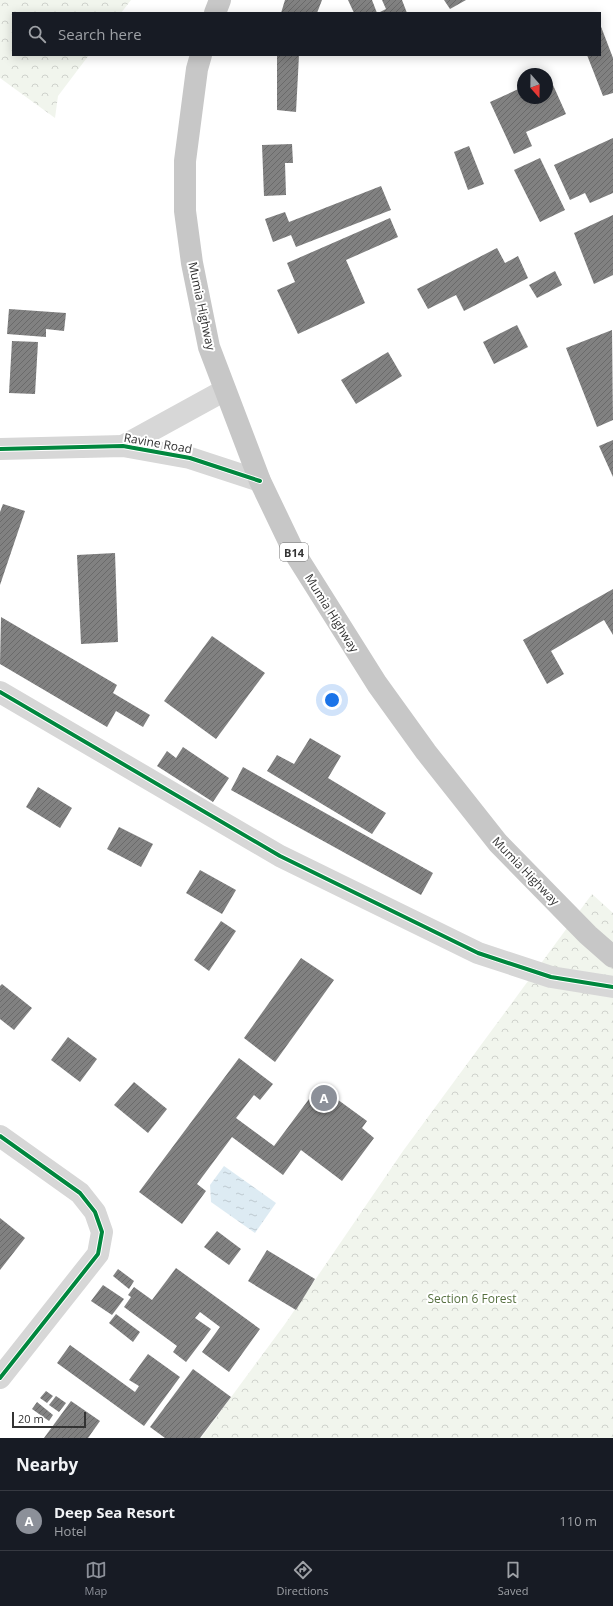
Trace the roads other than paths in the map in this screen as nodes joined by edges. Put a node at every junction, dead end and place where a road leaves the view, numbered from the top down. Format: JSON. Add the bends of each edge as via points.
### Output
{"nodes":[{"id":1,"x":220,"y":0,"type":"edge"},
{"id":2,"x":216,"y":12,"type":"edge"},
{"id":3,"x":201,"y":56,"type":"edge"},
{"id":4,"x":225,"y":390,"type":"junction"},
{"id":5,"x":123,"y":446,"type":"junction"},
{"id":6,"x":0,"y":449,"type":"edge"},
{"id":7,"x":260,"y":481,"type":"junction"},
{"id":8,"x":0,"y":692,"type":"edge"},
{"id":9,"x":613,"y":957,"type":"edge"},
{"id":10,"x":613,"y":987,"type":"edge"},
{"id":11,"x":0,"y":1136,"type":"edge"},
{"id":12,"x":0,"y":1378,"type":"edge"}],
"edges":[{"from":1,"to":2,"type":"highway"},
{"from":3,"to":4,"type":"highway","name":"Mumia Highway","number":"B14","via":[[185,161],[185,211],[192,263],[209,347]]},
{"from":4,"to":5,"type":"street","name":"Ravine Road"},
{"from":4,"to":7,"type":"highway","name":"Mumia Highway","number":"B14"},
{"from":5,"to":6,"type":"street","name":"Ravine Road"},
{"from":5,"to":7,"type":"street","name":"Ravine Road","via":[[190,458]]},
{"from":7,"to":9,"type":"highway","name":"Mumia Highway","number":"B14","via":[[294,552],[376,684],[426,752],[498,843]]},
{"from":8,"to":10,"type":"street","via":[[280,856],[478,953],[552,977]]},
{"from":11,"to":12,"type":"street","via":[[80,1193],[95,1212],[102,1232],[98,1254]]}]}
